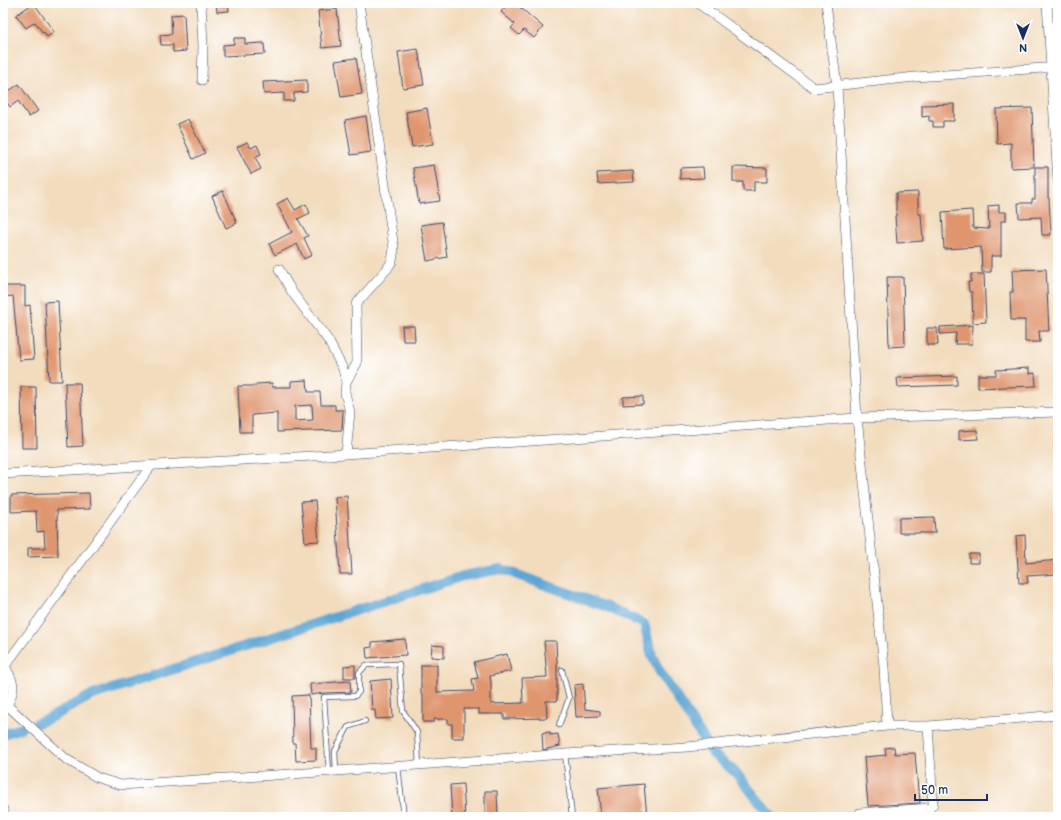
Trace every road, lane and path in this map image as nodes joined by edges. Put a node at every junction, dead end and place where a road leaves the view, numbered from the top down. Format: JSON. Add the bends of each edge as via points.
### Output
{"nodes":[{"id":1,"x":201,"y":3,"type":"edge"},
{"id":2,"x":359,"y":3,"type":"edge"},
{"id":3,"x":698,"y":3,"type":"edge"},
{"id":4,"x":826,"y":3,"type":"edge"},
{"id":5,"x":1047,"y":3,"type":"edge"},
{"id":6,"x":1054,"y":67,"type":"edge"},
{"id":7,"x":202,"y":80,"type":"dead end"},
{"id":8,"x":837,"y":86,"type":"junction"},
{"id":9,"x":1058,"y":181,"type":"edge"},
{"id":10,"x":279,"y":269,"type":"dead end"},
{"id":11,"x":346,"y":382,"type":"junction"},
{"id":12,"x":1058,"y":412,"type":"edge"},
{"id":13,"x":857,"y":418,"type":"junction"},
{"id":14,"x":346,"y":454,"type":"junction"},
{"id":15,"x":151,"y":466,"type":"junction"},
{"id":16,"x":3,"y":474,"type":"edge"},
{"id":17,"x":4,"y":666,"type":"edge"},
{"id":18,"x":562,"y":670,"type":"dead end"},
{"id":19,"x":5,"y":708,"type":"edge"},
{"id":20,"x":1058,"y":716,"type":"edge"},
{"id":21,"x":365,"y":722,"type":"dead end"},
{"id":22,"x":559,"y":725,"type":"dead end"},
{"id":23,"x":887,"y":726,"type":"junction"},
{"id":24,"x":928,"y":726,"type":"junction"},
{"id":25,"x":565,"y":754,"type":"junction"},
{"id":26,"x":419,"y":765,"type":"junction"},
{"id":27,"x":398,"y":767,"type":"junction"},
{"id":28,"x":332,"y":772,"type":"junction"},
{"id":29,"x":3,"y":809,"type":"edge"},
{"id":30,"x":4,"y":817,"type":"edge"},
{"id":31,"x":404,"y":817,"type":"edge"},
{"id":32,"x":572,"y":817,"type":"edge"},
{"id":33,"x":858,"y":817,"type":"edge"}],
"edges":[{"from":1,"to":7,"type":"street"},
{"from":2,"to":11,"type":"street","via":[[394,249],[392,261],[356,304],[357,363]]},
{"from":3,"to":8,"type":"street","via":[[814,88]]},
{"from":4,"to":8,"type":"street"},
{"from":5,"to":6,"type":"street"},
{"from":6,"to":8,"type":"street","via":[[915,77]]},
{"from":6,"to":9,"type":"street"},
{"from":8,"to":13,"type":"street"},
{"from":10,"to":11,"type":"street","via":[[292,292],[328,340],[343,369]]},
{"from":11,"to":14,"type":"street","via":[[345,393],[350,412]]},
{"from":12,"to":13,"type":"street"},
{"from":13,"to":14,"type":"street"},
{"from":13,"to":23,"type":"street","via":[[884,667]]},
{"from":14,"to":15,"type":"street"},
{"from":15,"to":16,"type":"street"},
{"from":15,"to":17,"type":"street"},
{"from":17,"to":19,"type":"street","via":[[13,682],[14,690]]},
{"from":18,"to":22,"type":"lane","via":[[569,698]]},
{"from":19,"to":28,"type":"street","via":[[66,759],[98,778],[122,785]]},
{"from":20,"to":24,"type":"street"},
{"from":21,"to":28,"type":"lane","via":[[348,727],[335,751]]},
{"from":23,"to":24,"type":"street"},
{"from":23,"to":25,"type":"street","via":[[725,743]]},
{"from":24,"to":33,"type":"street","via":[[933,804],[930,808],[860,813]]},
{"from":25,"to":26,"type":"street"},
{"from":25,"to":32,"type":"lane"},
{"from":26,"to":27,"type":"street"},
{"from":26,"to":28,"type":"lane","via":[[417,732],[403,711],[399,664],[366,665],[359,673],[359,692],[355,696],[324,697]]},
{"from":27,"to":28,"type":"street"},
{"from":27,"to":31,"type":"lane"},
{"from":29,"to":30,"type":"street"}]}
